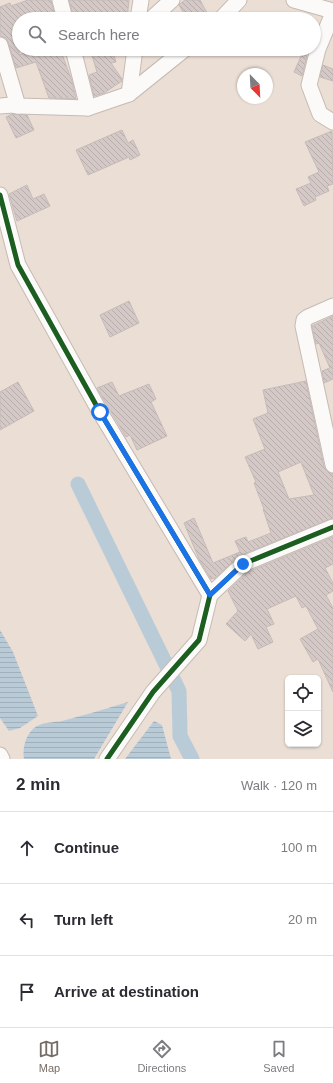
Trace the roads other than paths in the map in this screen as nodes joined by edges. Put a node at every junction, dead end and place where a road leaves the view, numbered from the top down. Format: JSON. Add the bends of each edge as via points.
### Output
{"nodes":[{"id":1,"x":60,"y":0,"type":"edge"},
{"id":2,"x":141,"y":0,"type":"edge"},
{"id":3,"x":172,"y":0,"type":"edge"},
{"id":4,"x":239,"y":0,"type":"edge"},
{"id":5,"x":294,"y":0,"type":"edge"},
{"id":6,"x":63,"y":12,"type":"edge"},
{"id":7,"x":139,"y":12,"type":"edge"},
{"id":8,"x":159,"y":12,"type":"edge"},
{"id":9,"x":228,"y":12,"type":"edge"},
{"id":10,"x":333,"y":12,"type":"edge"},
{"id":11,"x":321,"y":42,"type":"edge"},
{"id":12,"x":0,"y":45,"type":"edge"},
{"id":13,"x":75,"y":56,"type":"edge"},
{"id":14,"x":133,"y":56,"type":"edge"},
{"id":15,"x":176,"y":56,"type":"edge"},
{"id":16,"x":316,"y":56,"type":"edge"},
{"id":17,"x":129,"y":94,"type":"junction"},
{"id":18,"x":0,"y":106,"type":"edge"},
{"id":19,"x":18,"y":106,"type":"junction"},
{"id":20,"x":88,"y":108,"type":"junction"},
{"id":21,"x":333,"y":122,"type":"edge"},
{"id":22,"x":0,"y":195,"type":"edge"},
{"id":23,"x":333,"y":306,"type":"edge"},
{"id":24,"x":333,"y":464,"type":"edge"},
{"id":25,"x":333,"y":527,"type":"edge"},
{"id":26,"x":210,"y":595,"type":"junction"},
{"id":27,"x":0,"y":754,"type":"edge"},
{"id":28,"x":2,"y":759,"type":"edge"},
{"id":29,"x":107,"y":759,"type":"edge"}],
"edges":[{"from":1,"to":6,"type":"street"},
{"from":2,"to":7,"type":"street"},
{"from":3,"to":8,"type":"street"},
{"from":4,"to":9,"type":"street"},
{"from":5,"to":10,"type":"street"},
{"from":10,"to":11,"type":"street"},
{"from":12,"to":19,"type":"street"},
{"from":13,"to":20,"type":"street"},
{"from":14,"to":17,"type":"street"},
{"from":15,"to":17,"type":"street"},
{"from":16,"to":21,"type":"street","via":[[309,85],[320,114]]},
{"from":17,"to":20,"type":"street"},
{"from":18,"to":19,"type":"street"},
{"from":19,"to":20,"type":"street"},
{"from":22,"to":26,"type":"street","via":[[18,265],[100,412]]},
{"from":23,"to":24,"type":"street","via":[[308,317],[304,320],[303,326]]},
{"from":25,"to":26,"type":"street","via":[[243,564]]},
{"from":26,"to":29,"type":"street","via":[[199,640],[152,692]]},
{"from":27,"to":28,"type":"street"}]}
